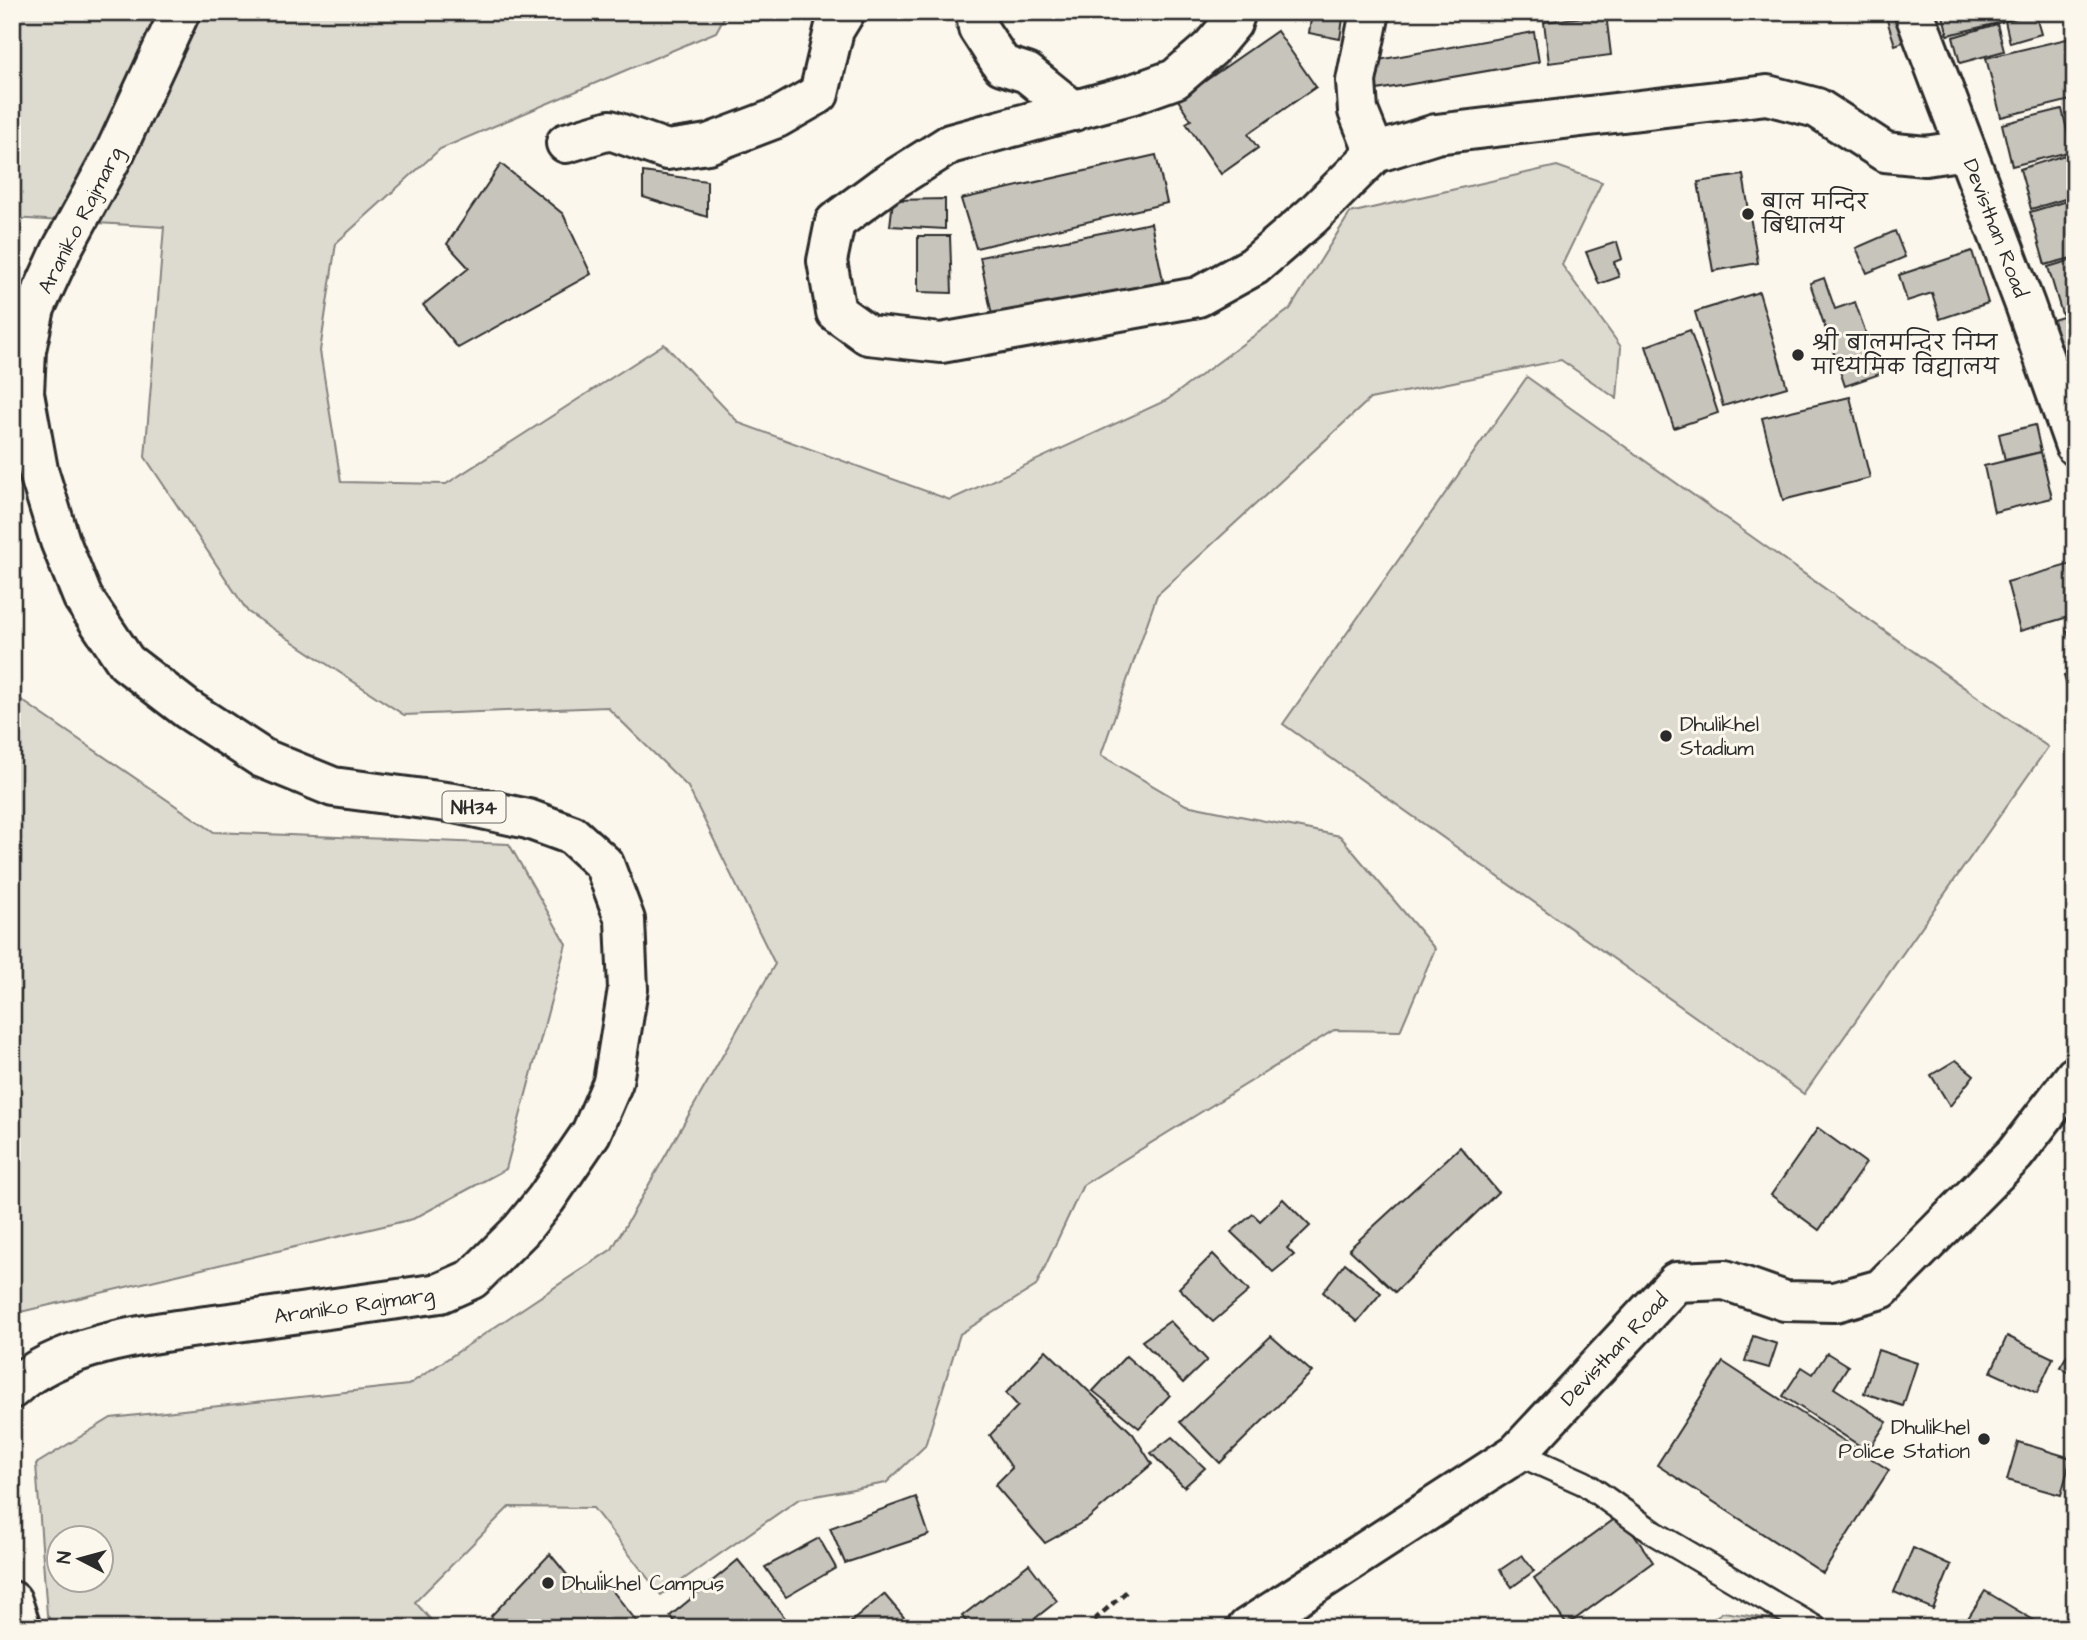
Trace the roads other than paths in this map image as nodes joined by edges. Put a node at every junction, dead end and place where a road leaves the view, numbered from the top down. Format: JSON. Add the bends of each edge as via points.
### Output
{"nodes":[{"id":1,"x":180,"y":12,"type":"edge"},
{"id":2,"x":845,"y":12,"type":"edge"},
{"id":3,"x":976,"y":12,"type":"edge"},
{"id":4,"x":1236,"y":12,"type":"edge"},
{"id":5,"x":1370,"y":12,"type":"edge"},
{"id":6,"x":1914,"y":12,"type":"edge"},
{"id":7,"x":1074,"y":111,"type":"junction"},
{"id":8,"x":566,"y":143,"type":"dead end"},
{"id":9,"x":1966,"y":150,"type":"junction"},
{"id":10,"x":1375,"y":153,"type":"junction"},
{"id":11,"x":2075,"y":446,"type":"edge"},
{"id":12,"x":2075,"y":1076,"type":"edge"},
{"id":13,"x":12,"y":1389,"type":"edge"},
{"id":14,"x":1517,"y":1454,"type":"junction"},
{"id":15,"x":12,"y":1601,"type":"edge"},
{"id":16,"x":21,"y":1628,"type":"edge"},
{"id":17,"x":1247,"y":1628,"type":"edge"},
{"id":18,"x":1815,"y":1628,"type":"edge"}],
"edges":[{"from":1,"to":13,"type":"main road","name":"Araniko Rajmarg","number":"NH34","via":[[35,308],[26,350],[24,393],[38,470],[83,598],[126,662],[262,758],[333,787],[454,803],[528,819],[572,835],[604,864],[625,920],[628,989],[613,1082],[591,1133],[522,1230],[472,1279],[440,1293],[147,1335],[80,1350]]},
{"from":2,"to":8,"type":"main road","via":[[834,30],[819,94],[777,118],[708,144],[667,150],[610,130]]},
{"from":3,"to":7,"type":"main road","via":[[978,28],[1002,65],[1027,72]]},
{"from":4,"to":7,"type":"main road","via":[[1211,48],[1175,79]]},
{"from":5,"to":10,"type":"main road","via":[[1356,81],[1357,111]]},
{"from":6,"to":9,"type":"main road","name":"Devisthan Road"},
{"from":7,"to":10,"type":"main road","via":[[950,144],[835,222],[827,261],[836,312],[868,335],[941,343],[1198,297],[1254,266]]},
{"from":9,"to":10,"type":"main road","via":[[1925,156],[1885,152],[1817,108],[1768,96],[1436,134]]},
{"from":9,"to":11,"type":"main road","name":"Devisthan Road"},
{"from":12,"to":14,"type":"main road","name":"Devisthan Road","via":[[2015,1154],[1881,1289],[1835,1302],[1785,1301],[1725,1280],[1676,1282]]},
{"from":14,"to":17,"type":"main road","name":"Devisthan Road"},
{"from":14,"to":18,"type":"lane","via":[[1584,1483],[1654,1533]]},
{"from":15,"to":16,"type":"main road"}]}
